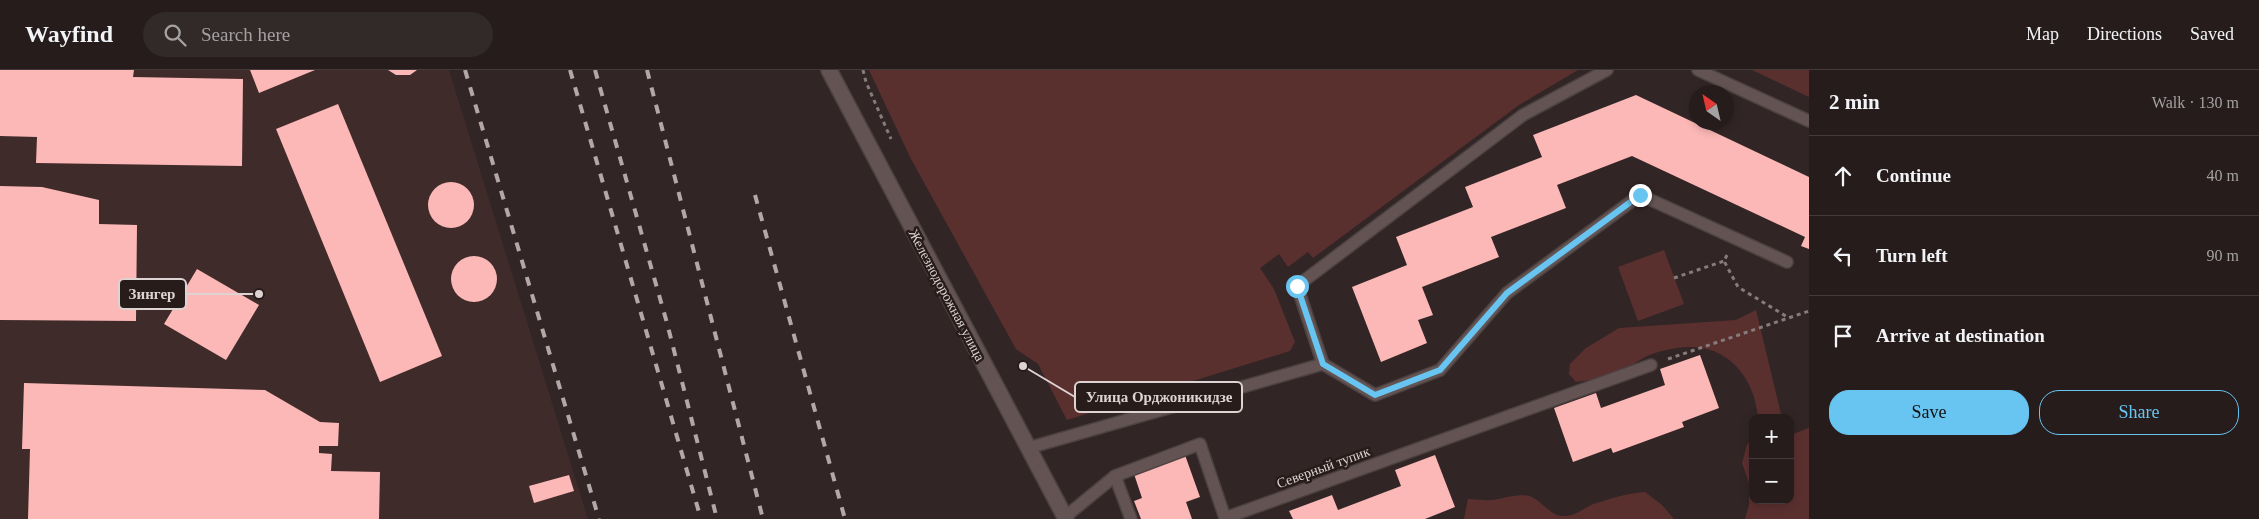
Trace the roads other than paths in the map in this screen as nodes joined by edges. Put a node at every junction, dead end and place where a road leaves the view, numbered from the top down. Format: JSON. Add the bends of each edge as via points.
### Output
{"nodes":[{"id":1,"x":828,"y":70,"type":"edge"},
{"id":2,"x":1607,"y":70,"type":"edge"},
{"id":3,"x":1698,"y":70,"type":"edge"},
{"id":4,"x":1809,"y":121,"type":"edge"},
{"id":5,"x":1787,"y":262,"type":"dead end"},
{"id":6,"x":1323,"y":364,"type":"junction"},
{"id":7,"x":1651,"y":365,"type":"road end"},
{"id":8,"x":1028,"y":448,"type":"junction"},
{"id":9,"x":1115,"y":476,"type":"junction"},
{"id":10,"x":1066,"y":518,"type":"edge"},
{"id":11,"x":1131,"y":519,"type":"edge"}],
"edges":[{"from":1,"to":8,"type":"street","name":"Железнодорожная улица"},
{"from":2,"to":6,"type":"lane","via":[[1523,115],[1297,286]]},
{"from":3,"to":4,"type":"lane"},
{"from":5,"to":6,"type":"lane","via":[[1640,195],[1507,293],[1440,370],[1375,395]]},
{"from":6,"to":8,"type":"lane"},
{"from":7,"to":9,"type":"lane","name":"Северный тупик","via":[[1225,518],[1200,444]]},
{"from":8,"to":10,"type":"street","name":"Железнодорожная улица"},
{"from":9,"to":10,"type":"lane","name":"Северный тупик"},
{"from":9,"to":11,"type":"lane"}]}
